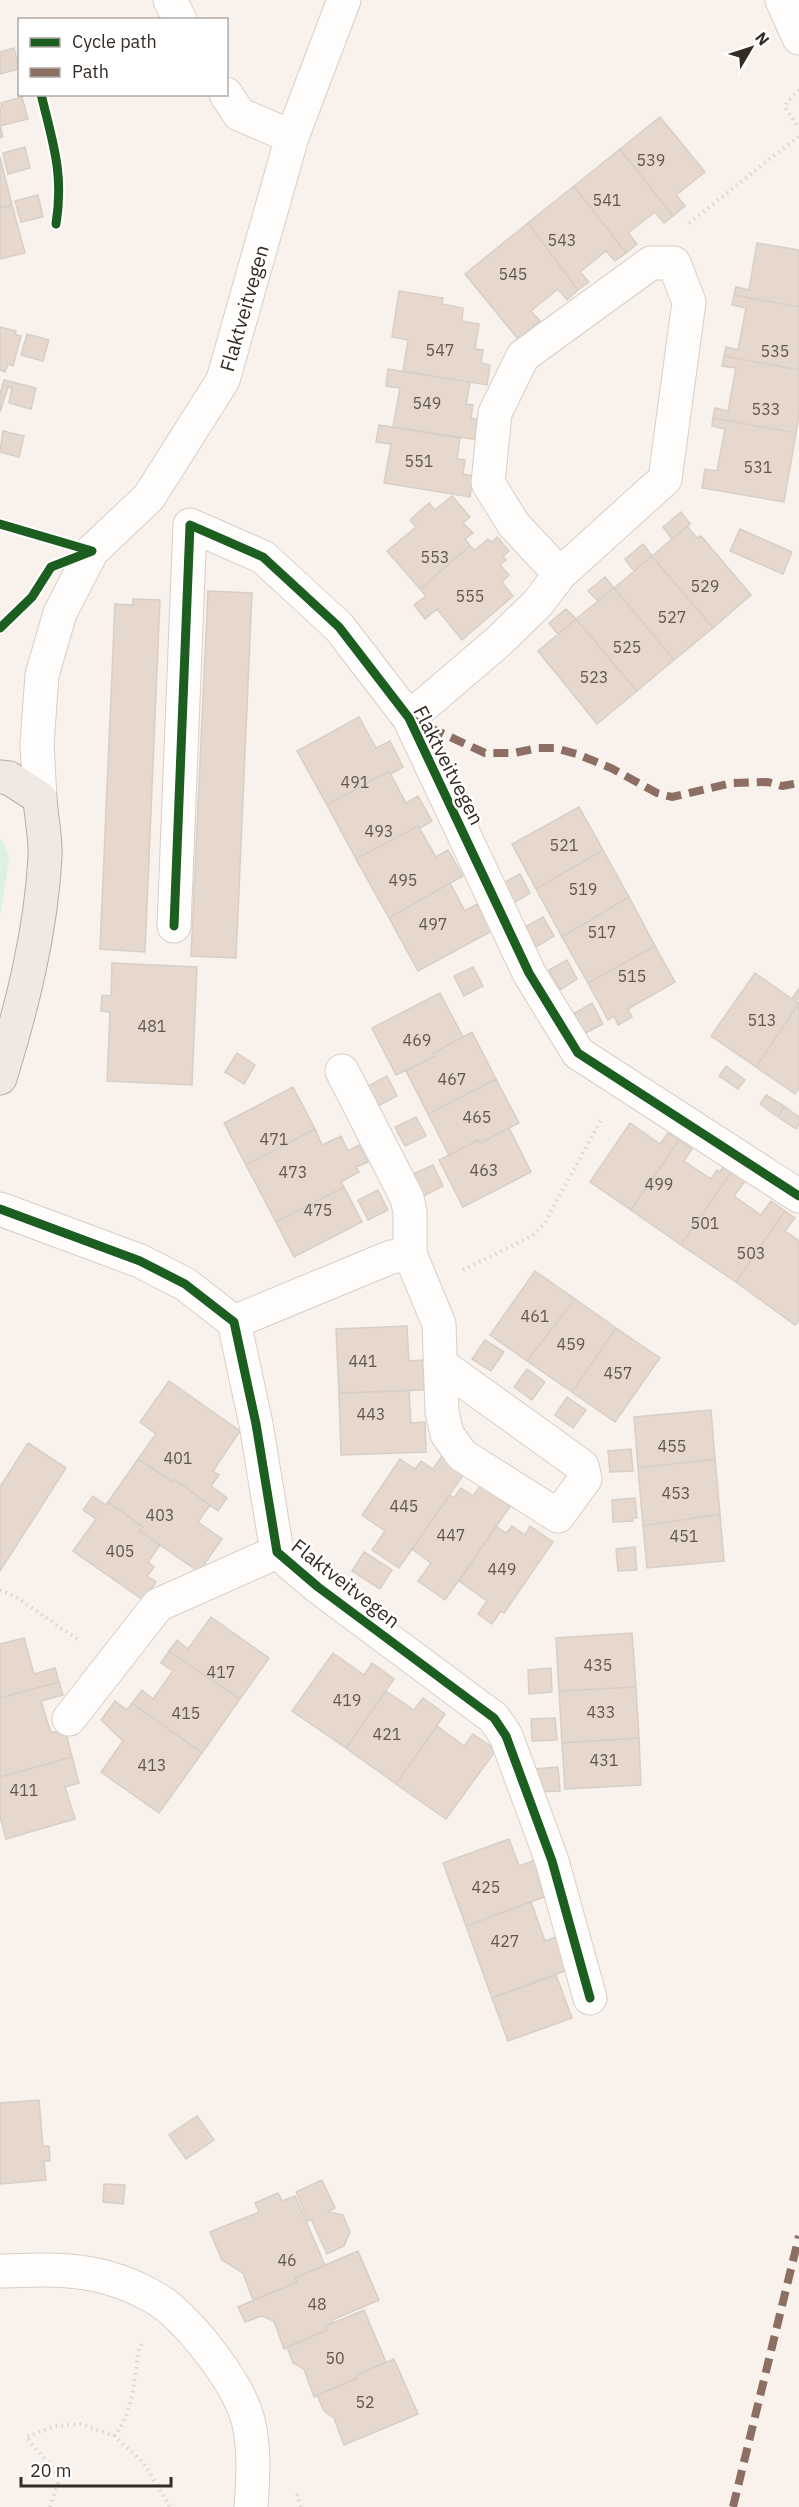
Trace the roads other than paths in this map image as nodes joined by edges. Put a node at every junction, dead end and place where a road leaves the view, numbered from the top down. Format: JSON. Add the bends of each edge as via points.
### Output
{"nodes":[{"id":1,"x":170,"y":0,"type":"edge"},
{"id":2,"x":344,"y":0,"type":"edge"},
{"id":3,"x":782,"y":0,"type":"edge"},
{"id":4,"x":179,"y":18,"type":"edge"},
{"id":5,"x":799,"y":38,"type":"edge"},
{"id":6,"x":227,"y":96,"type":"edge"},
{"id":7,"x":292,"y":137,"type":"junction"},
{"id":8,"x":149,"y":497,"type":"junction"},
{"id":9,"x":190,"y":525,"type":"junction"},
{"id":10,"x":560,"y":574,"type":"junction"},
{"id":11,"x":409,"y":718,"type":"junction"},
{"id":12,"x":0,"y":777,"type":"edge"},
{"id":13,"x":40,"y":798,"type":"junction"},
{"id":14,"x":174,"y":926,"type":"dead end"},
{"id":15,"x":342,"y":1071,"type":"dead end"},
{"id":16,"x":0,"y":1078,"type":"edge"},
{"id":17,"x":799,"y":1196,"type":"edge"},
{"id":18,"x":0,"y":1209,"type":"edge"},
{"id":19,"x":410,"y":1254,"type":"junction"},
{"id":20,"x":234,"y":1322,"type":"junction"},
{"id":21,"x":440,"y":1364,"type":"junction"},
{"id":22,"x":276,"y":1552,"type":"junction"},
{"id":23,"x":69,"y":1719,"type":"dead end"},
{"id":24,"x":590,"y":1998,"type":"dead end"},
{"id":25,"x":0,"y":2271,"type":"edge"},
{"id":26,"x":251,"y":2507,"type":"edge"}],
"edges":[{"from":1,"to":4,"type":"street"},
{"from":2,"to":7,"type":"street","name":"Flaktveitvegen"},
{"from":3,"to":5,"type":"street"},
{"from":6,"to":7,"type":"street","via":[[238,114]]},
{"from":7,"to":8,"type":"street","name":"Flaktveitvegen","via":[[223,380]]},
{"from":8,"to":9,"type":"street","name":"Flaktveitvegen"},
{"from":8,"to":13,"type":"street","name":"Flaktveitvegen","via":[[92,551],[60,613],[42,675],[37,744]]},
{"from":9,"to":11,"type":"street","name":"Flaktveitvegen","via":[[263,557],[339,627]]},
{"from":9,"to":14,"type":"street"},
{"from":10,"to":10,"type":"street","via":[[665,479],[689,302],[674,263],[651,263],[523,356],[495,413],[488,483],[514,525]]},
{"from":10,"to":11,"type":"street","via":[[538,603],[499,641]]},
{"from":11,"to":17,"type":"street","name":"Flaktveitvegen","via":[[529,973],[578,1053]]},
{"from":12,"to":13,"type":"main road","via":[[9,778]]},
{"from":13,"to":16,"type":"main road","name":"Flaktveitvegen","via":[[45,856],[36,933],[17,1022]]},
{"from":15,"to":19,"type":"street","via":[[407,1198]]},
{"from":18,"to":20,"type":"street","via":[[140,1261],[185,1284]]},
{"from":19,"to":20,"type":"street","via":[[391,1257]]},
{"from":19,"to":21,"type":"street","via":[[439,1324]]},
{"from":20,"to":22,"type":"street","name":"Flaktveitvegen","via":[[256,1425]]},
{"from":21,"to":21,"type":"street","via":[[444,1423],[462,1455],[558,1516],[585,1479],[582,1466]]},
{"from":22,"to":23,"type":"street","via":[[158,1605]]},
{"from":22,"to":24,"type":"street","name":"Flaktveitvegen","via":[[494,1718],[506,1736],[552,1861]]},
{"from":25,"to":26,"type":"street","via":[[63,2269],[118,2281],[165,2305],[202,2342],[230,2380],[248,2420],[253,2468]]}]}
